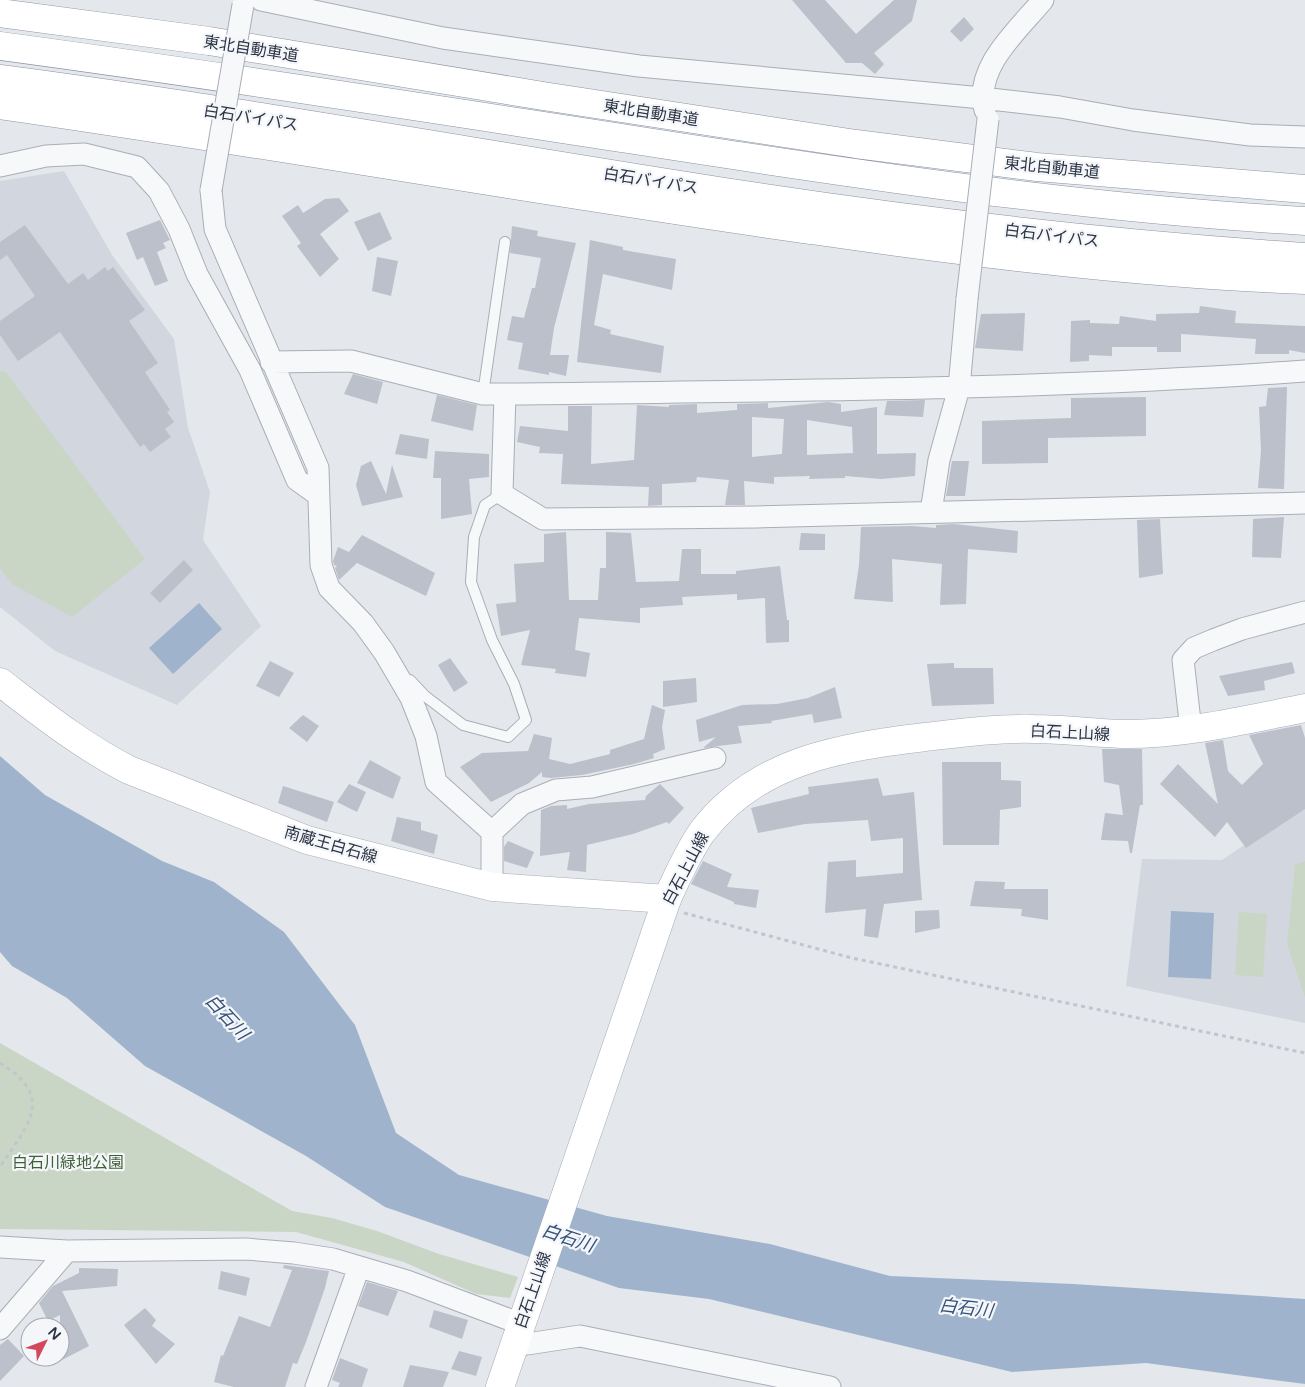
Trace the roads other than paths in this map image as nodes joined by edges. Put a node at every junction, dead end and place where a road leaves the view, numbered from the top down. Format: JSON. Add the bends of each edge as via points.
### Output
{"nodes":[{"id":1,"x":1043,"y":0,"type":"edge"},
{"id":2,"x":249,"y":2,"type":"edge"},
{"id":3,"x":0,"y":13,"type":"edge"},
{"id":4,"x":0,"y":46,"type":"edge"},
{"id":5,"x":0,"y":79,"type":"edge"},
{"id":6,"x":982,"y":98,"type":"junction"},
{"id":7,"x":0,"y":105,"type":"edge"},
{"id":8,"x":1305,"y":137,"type":"edge"},
{"id":9,"x":0,"y":166,"type":"edge"},
{"id":10,"x":1305,"y":189,"type":"edge"},
{"id":11,"x":1305,"y":221,"type":"edge"},
{"id":12,"x":505,"y":242,"type":"dead end"},
{"id":13,"x":1305,"y":257,"type":"edge"},
{"id":14,"x":1305,"y":280,"type":"edge"},
{"id":15,"x":271,"y":362,"type":"junction"},
{"id":16,"x":1305,"y":371,"type":"edge"},
{"id":17,"x":959,"y":388,"type":"junction"},
{"id":18,"x":483,"y":394,"type":"junction"},
{"id":19,"x":505,"y":394,"type":"junction"},
{"id":20,"x":502,"y":494,"type":"junction"},
{"id":21,"x":318,"y":496,"type":"junction"},
{"id":22,"x":1305,"y":503,"type":"edge"},
{"id":23,"x":931,"y":512,"type":"junction"},
{"id":24,"x":1305,"y":612,"type":"edge"},
{"id":25,"x":387,"y":656,"type":"junction"},
{"id":26,"x":0,"y":682,"type":"edge"},
{"id":27,"x":1305,"y":708,"type":"edge"},
{"id":28,"x":1191,"y":730,"type":"junction"},
{"id":29,"x":715,"y":758,"type":"dead end"},
{"id":30,"x":492,"y":832,"type":"junction"},
{"id":31,"x":492,"y":886,"type":"junction"},
{"id":32,"x":664,"y":906,"type":"junction"},
{"id":33,"x":0,"y":1247,"type":"edge"},
{"id":34,"x":67,"y":1251,"type":"junction"},
{"id":35,"x":360,"y":1267,"type":"junction"},
{"id":36,"x":521,"y":1324,"type":"junction"},
{"id":37,"x":0,"y":1330,"type":"edge"},
{"id":38,"x":316,"y":1387,"type":"edge"},
{"id":39,"x":500,"y":1387,"type":"edge"},
{"id":40,"x":830,"y":1387,"type":"edge"}],
"edges":[{"from":1,"to":6,"type":"street","via":[[993,60]]},
{"from":2,"to":6,"type":"street","via":[[442,38],[638,66]]},
{"from":2,"to":15,"type":"street","bridge":true,"via":[[211,190],[215,230]]},
{"from":3,"to":10,"type":"main road","name":"東北自動車道","via":[[209,41],[856,144],[1037,167]]},
{"from":4,"to":11,"type":"main road","name":"東北自動車道","via":[[167,68],[835,171],[1062,200]]},
{"from":5,"to":13,"type":"main road","name":"白石バイパス","via":[[690,187],[911,218],[1174,248]]},
{"from":6,"to":8,"type":"street","via":[[1250,135]]},
{"from":6,"to":17,"type":"street","bridge":true,"via":[[988,120]]},
{"from":7,"to":14,"type":"main road","name":"白石バイパス","via":[[243,140],[589,198],[950,250],[1212,277]]},
{"from":9,"to":21,"type":"street","via":[[46,156],[84,154],[137,167],[159,191],[179,229],[197,274],[250,370],[297,480]]},
{"from":12,"to":18,"type":"lane"},
{"from":15,"to":18,"type":"street","via":[[351,361]]},
{"from":15,"to":21,"type":"street","via":[[318,468]]},
{"from":16,"to":17,"type":"street"},
{"from":17,"to":19,"type":"street"},
{"from":17,"to":23,"type":"street","via":[[939,460]]},
{"from":18,"to":19,"type":"street"},
{"from":19,"to":20,"type":"street"},
{"from":20,"to":23,"type":"street","via":[[543,518]]},
{"from":20,"to":25,"type":"lane","via":[[485,505],[474,537],[472,582],[492,640],[514,684],[526,720],[508,737],[463,725],[425,696]]},
{"from":21,"to":25,"type":"street","via":[[321,565],[329,588],[363,624]]},
{"from":22,"to":23,"type":"street"},
{"from":24,"to":28,"type":"street","via":[[1242,629],[1194,648],[1183,660]]},
{"from":25,"to":30,"type":"street","via":[[411,698],[426,736],[436,782]]},
{"from":26,"to":31,"type":"main road","name":"南蔵王白石線","via":[[80,742],[129,770],[307,840]]},
{"from":27,"to":28,"type":"main road","name":"白石上山線"},
{"from":28,"to":32,"type":"main road","name":"白石上山線","via":[[1123,734],[1034,729],[969,732],[874,743],[820,754],[784,768],[728,805],[702,832]]},
{"from":29,"to":30,"type":"street","via":[[592,787],[556,790],[522,804]]},
{"from":30,"to":31,"type":"street"},
{"from":31,"to":32,"type":"main road","name":"南蔵王白石線"},
{"from":32,"to":36,"type":"main road","name":"白石上山線"},
{"from":33,"to":34,"type":"street"},
{"from":34,"to":35,"type":"street","via":[[246,1249],[333,1259]]},
{"from":34,"to":37,"type":"street"},
{"from":35,"to":36,"type":"street","via":[[416,1284]]},
{"from":35,"to":38,"type":"street"},
{"from":36,"to":39,"type":"main road","name":"白石上山線"},
{"from":36,"to":40,"type":"street","via":[[527,1344],[580,1336]]}]}
